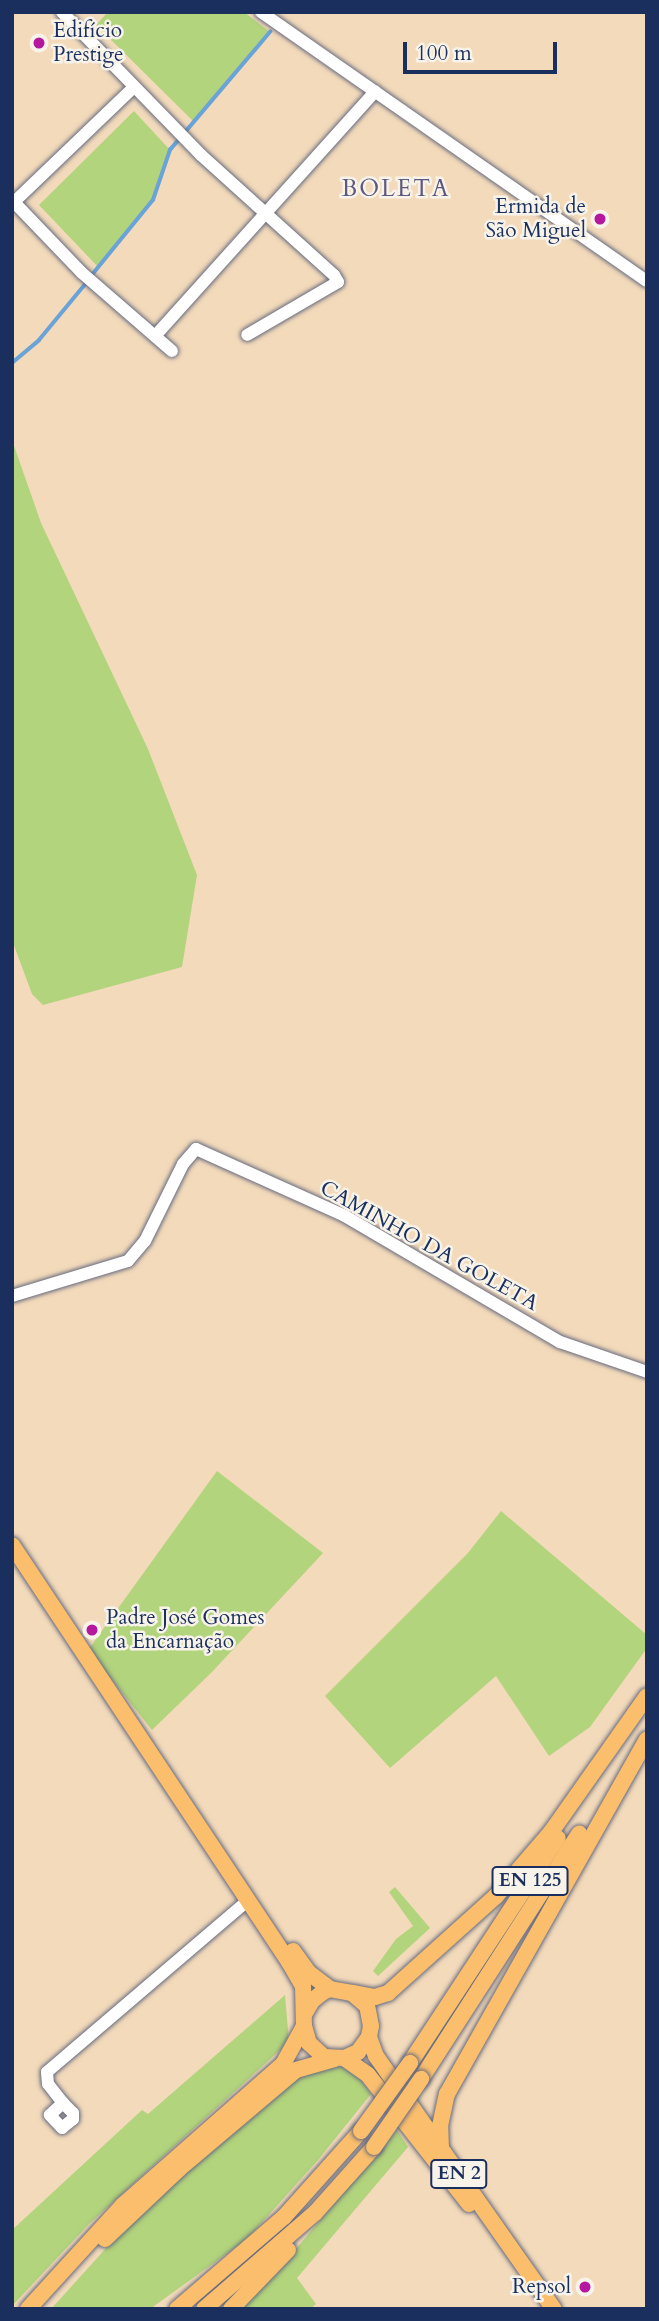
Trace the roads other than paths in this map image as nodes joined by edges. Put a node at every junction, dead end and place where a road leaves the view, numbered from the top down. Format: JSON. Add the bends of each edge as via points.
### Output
{"nodes":[{"id":1,"x":62,"y":12,"type":"edge"},
{"id":2,"x":261,"y":12,"type":"edge"},
{"id":3,"x":134,"y":88,"type":"junction"},
{"id":4,"x":375,"y":92,"type":"junction"},
{"id":5,"x":13,"y":202,"type":"edge"},
{"id":6,"x":265,"y":213,"type":"junction"},
{"id":7,"x":647,"y":281,"type":"edge"},
{"id":8,"x":247,"y":335,"type":"dead end"},
{"id":9,"x":155,"y":336,"type":"junction"},
{"id":10,"x":172,"y":351,"type":"dead end"},
{"id":11,"x":12,"y":1296,"type":"edge"},
{"id":12,"x":647,"y":1372,"type":"edge"},
{"id":13,"x":12,"y":1545,"type":"edge"},
{"id":14,"x":647,"y":1696,"type":"edge"},
{"id":15,"x":647,"y":1727,"type":"edge"},
{"id":16,"x":647,"y":1738,"type":"edge"},
{"id":17,"x":151,"y":1758,"type":"junction"},
{"id":18,"x":247,"y":1901,"type":"junction"},
{"id":19,"x":336,"y":1990,"type":"junction"},
{"id":20,"x":304,"y":2020,"type":"junction"},
{"id":21,"x":369,"y":2037,"type":"junction"},
{"id":22,"x":339,"y":2059,"type":"junction"},
{"id":23,"x":63,"y":2103,"type":"dead end"},
{"id":24,"x":441,"y":2149,"type":"junction"},
{"id":25,"x":339,"y":2188,"type":"junction"},
{"id":26,"x":28,"y":2309,"type":"edge"},
{"id":27,"x":43,"y":2309,"type":"edge"},
{"id":28,"x":177,"y":2309,"type":"edge"},
{"id":29,"x":204,"y":2309,"type":"edge"},
{"id":30,"x":231,"y":2309,"type":"edge"},
{"id":31,"x":552,"y":2309,"type":"edge"}],
"edges":[{"from":1,"to":3,"type":"street"},
{"from":2,"to":4,"type":"street"},
{"from":3,"to":5,"type":"street"},
{"from":3,"to":6,"type":"street"},
{"from":4,"to":6,"type":"street"},
{"from":4,"to":7,"type":"street"},
{"from":5,"to":9,"type":"street","via":[[79,270]]},
{"from":6,"to":8,"type":"street","via":[[338,282]]},
{"from":6,"to":9,"type":"street"},
{"from":9,"to":10,"type":"street"},
{"from":11,"to":12,"type":"street","name":"CAMINHO DA GOLETA","via":[[128,1261],[145,1241],[183,1164],[196,1149],[345,1216],[560,1342]]},
{"from":13,"to":17,"type":"main road","number":"EN 2"},
{"from":14,"to":19,"type":"main road","via":[[551,1832],[469,1924],[382,1996]]},
{"from":14,"to":28,"type":"main road","number":"EN 125","bridge":true,"via":[[410,2063],[361,2131],[284,2217]]},
{"from":15,"to":25,"type":"main road","number":"EN 125","bridge":true,"via":[[421,2079]]},
{"from":16,"to":24,"type":"main road","via":[[447,2094],[441,2116]]},
{"from":17,"to":18,"type":"main road","number":"EN 2"},
{"from":17,"to":19,"type":"main road","number":"EN 2","via":[[309,1973]]},
{"from":18,"to":20,"type":"main road","number":"EN 2","via":[[303,1986]]},
{"from":18,"to":23,"type":"street","via":[[47,2072],[48,2084]]},
{"from":19,"to":20,"type":"main road","via":[[317,1996]]},
{"from":19,"to":21,"type":"main road","number":"EN 2","via":[[352,1993],[367,2006]]},
{"from":20,"to":22,"type":"main road","number":"EN 2","via":[[316,2051]]},
{"from":20,"to":26,"type":"main road","via":[[283,2064],[123,2204]]},
{"from":21,"to":22,"type":"main road","via":[[358,2052]]},
{"from":21,"to":24,"type":"main road","number":"EN 2","via":[[376,2056]]},
{"from":22,"to":27,"type":"main road","via":[[296,2070],[105,2238]]},
{"from":22,"to":31,"type":"main road","number":"EN 2","via":[[368,2075]]},
{"from":24,"to":31,"type":"main road","number":"EN 2"},
{"from":25,"to":29,"type":"main road"},
{"from":25,"to":30,"type":"main road","via":[[302,2236]]}]}
